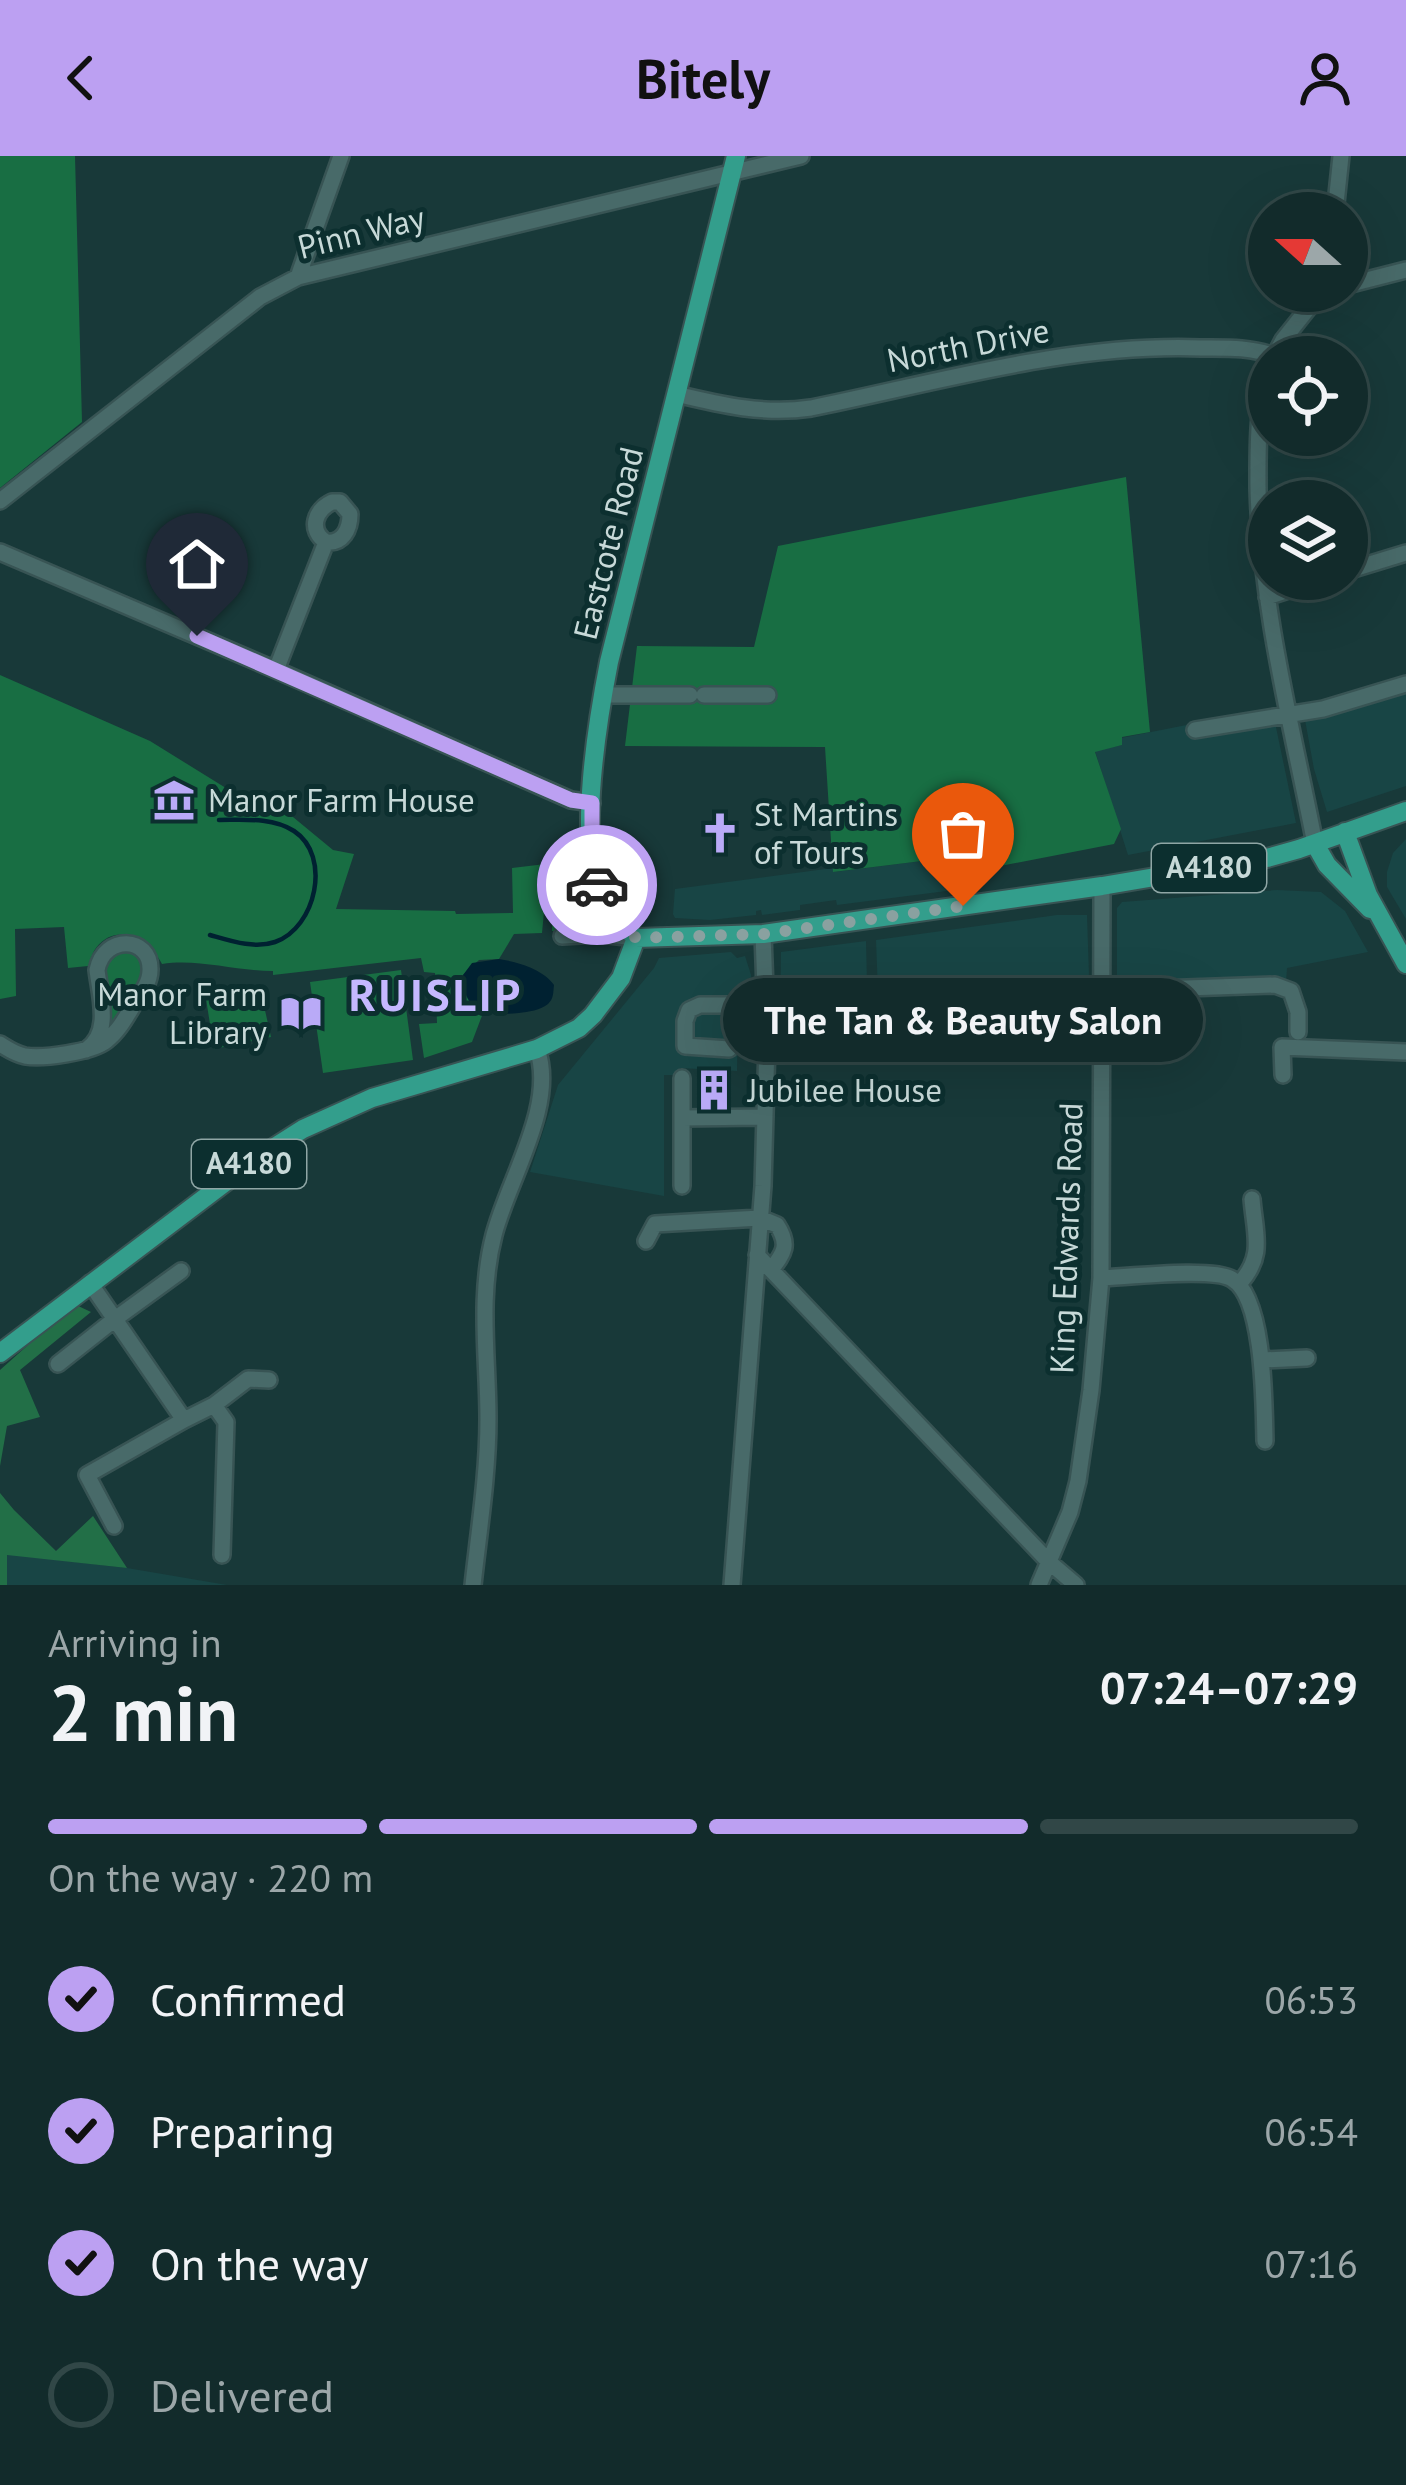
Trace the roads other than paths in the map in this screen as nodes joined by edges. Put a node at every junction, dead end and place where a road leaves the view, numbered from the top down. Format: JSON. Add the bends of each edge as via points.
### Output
{"nodes":[{"id":1,"x":341,"y":156,"type":"edge"},
{"id":2,"x":801,"y":156,"type":"edge"},
{"id":3,"x":1341,"y":156,"type":"edge"},
{"id":4,"x":734,"y":165,"type":"edge"},
{"id":5,"x":1337,"y":192,"type":"edge"},
{"id":6,"x":1406,"y":270,"type":"edge"},
{"id":7,"x":298,"y":277,"type":"junction"},
{"id":8,"x":1368,"y":280,"type":"edge"},
{"id":9,"x":1305,"y":312,"type":"edge"},
{"id":10,"x":1286,"y":336,"type":"edge"},
{"id":11,"x":1248,"y":350,"type":"edge"},
{"id":12,"x":676,"y":394,"type":"junction"},
{"id":13,"x":0,"y":501,"type":"edge"},
{"id":14,"x":326,"y":542,"type":"dead end"},
{"id":15,"x":0,"y":553,"type":"edge"},
{"id":16,"x":1406,"y":553,"type":"edge"},
{"id":17,"x":1368,"y":565,"type":"edge"},
{"id":18,"x":1268,"y":600,"type":"edge"},
{"id":19,"x":276,"y":670,"type":"junction"},
{"id":20,"x":1406,"y":684,"type":"edge"},
{"id":21,"x":768,"y":694,"type":"dead end"},
{"id":22,"x":602,"y":695,"type":"junction"},
{"id":23,"x":1288,"y":715,"type":"junction"},
{"id":24,"x":1195,"y":730,"type":"dead end"},
{"id":25,"x":592,"y":803,"type":"junction"},
{"id":26,"x":1406,"y":811,"type":"edge"},
{"id":27,"x":1345,"y":832,"type":"junction"},
{"id":28,"x":1315,"y":844,"type":"junction"},
{"id":29,"x":1102,"y":886,"type":"junction"},
{"id":30,"x":1382,"y":922,"type":"junction"},
{"id":31,"x":764,"y":934,"type":"junction"},
{"id":32,"x":562,"y":935,"type":"dead end"},
{"id":33,"x":636,"y":938,"type":"junction"},
{"id":34,"x":1406,"y":964,"type":"edge"},
{"id":35,"x":1101,"y":991,"type":"junction"},
{"id":36,"x":766,"y":1005,"type":"junction"},
{"id":37,"x":1298,"y":1032,"type":"dead end"},
{"id":38,"x":0,"y":1044,"type":"edge"},
{"id":39,"x":728,"y":1048,"type":"dead end"},
{"id":40,"x":537,"y":1049,"type":"junction"},
{"id":41,"x":86,"y":1050,"type":"junction"},
{"id":42,"x":1406,"y":1052,"type":"edge"},
{"id":43,"x":1283,"y":1075,"type":"dead end"},
{"id":44,"x":682,"y":1078,"type":"dead end"},
{"id":45,"x":765,"y":1117,"type":"junction"},
{"id":46,"x":682,"y":1118,"type":"junction"},
{"id":47,"x":682,"y":1186,"type":"dead end"},
{"id":48,"x":1252,"y":1199,"type":"dead end"},
{"id":49,"x":760,"y":1218,"type":"junction"},
{"id":50,"x":646,"y":1241,"type":"dead end"},
{"id":51,"x":757,"y":1255,"type":"junction"},
{"id":52,"x":771,"y":1270,"type":"junction"},
{"id":53,"x":181,"y":1271,"type":"dead end"},
{"id":54,"x":1101,"y":1278,"type":"junction"},
{"id":55,"x":90,"y":1283,"type":"junction"},
{"id":56,"x":1239,"y":1284,"type":"junction"},
{"id":57,"x":115,"y":1318,"type":"junction"},
{"id":58,"x":0,"y":1353,"type":"edge"},
{"id":59,"x":1306,"y":1358,"type":"dead end"},
{"id":60,"x":1263,"y":1360,"type":"junction"},
{"id":61,"x":58,"y":1364,"type":"dead end"},
{"id":62,"x":269,"y":1380,"type":"dead end"},
{"id":63,"x":214,"y":1405,"type":"junction"},
{"id":64,"x":184,"y":1420,"type":"junction"},
{"id":65,"x":1265,"y":1442,"type":"dead end"},
{"id":66,"x":114,"y":1526,"type":"dead end"},
{"id":67,"x":222,"y":1555,"type":"dead end"},
{"id":68,"x":1049,"y":1562,"type":"junction"},
{"id":69,"x":473,"y":1585,"type":"edge"},
{"id":70,"x":732,"y":1585,"type":"edge"},
{"id":71,"x":1039,"y":1585,"type":"edge"},
{"id":72,"x":1076,"y":1585,"type":"edge"}],
"edges":[{"from":1,"to":7,"type":"street"},
{"from":2,"to":4,"type":"street","name":"Pinn Way"},
{"from":3,"to":5,"type":"street"},
{"from":4,"to":7,"type":"street","name":"Pinn Way"},
{"from":4,"to":12,"type":"main road","name":"Eastcote Road"},
{"from":6,"to":8,"type":"street"},
{"from":7,"to":13,"type":"street","name":"Pinn Way","via":[[260,297]]},
{"from":9,"to":10,"type":"street"},
{"from":11,"to":12,"type":"street","name":"North Drive","via":[[1065,356],[781,412]]},
{"from":12,"to":22,"type":"main road","name":"Eastcote Road"},
{"from":14,"to":19,"type":"street"},
{"from":15,"to":19,"type":"street"},
{"from":16,"to":17,"type":"street"},
{"from":18,"to":23,"type":"street"},
{"from":19,"to":25,"type":"street"},
{"from":20,"to":23,"type":"street"},
{"from":21,"to":22,"type":"street"},
{"from":22,"to":25,"type":"main road","name":"Eastcote Road"},
{"from":23,"to":24,"type":"street"},
{"from":23,"to":28,"type":"street"},
{"from":25,"to":33,"type":"main road","name":"Eastcote Road","via":[[595,878]]},
{"from":26,"to":27,"type":"main road","number":"A4180"},
{"from":27,"to":28,"type":"main road","number":"A4180"},
{"from":27,"to":30,"type":"main road"},
{"from":28,"to":29,"type":"main road","number":"A4180"},
{"from":28,"to":30,"type":"main road"},
{"from":29,"to":31,"type":"main road","number":"A4180"},
{"from":29,"to":35,"type":"street","name":"King Edwards Road"},
{"from":30,"to":34,"type":"main road"},
{"from":31,"to":33,"type":"main road","number":"A4180"},
{"from":31,"to":36,"type":"street"},
{"from":32,"to":33,"type":"street"},
{"from":33,"to":40,"type":"main road","number":"A4180","via":[[593,1015]]},
{"from":35,"to":37,"type":"street","via":[[1276,985],[1291,991]]},
{"from":35,"to":54,"type":"street","name":"King Edwards Road"},
{"from":36,"to":39,"type":"street","via":[[689,1010],[685,1046]]},
{"from":36,"to":45,"type":"street"},
{"from":38,"to":41,"type":"street","via":[[33,1057]]},
{"from":40,"to":55,"type":"main road","number":"A4180","via":[[372,1098],[303,1129]]},
{"from":40,"to":69,"type":"street","via":[[542,1090],[487,1275],[488,1436]]},
{"from":41,"to":41,"type":"street","via":[[102,1031],[99,961],[109,948],[133,945],[146,955],[149,979],[114,1034]]},
{"from":42,"to":43,"type":"street","via":[[1282,1048]]},
{"from":44,"to":46,"type":"street"},
{"from":45,"to":46,"type":"street"},
{"from":45,"to":49,"type":"street"},
{"from":46,"to":47,"type":"street"},
{"from":48,"to":56,"type":"street","via":[[1257,1252]]},
{"from":49,"to":50,"type":"street","via":[[656,1224]]},
{"from":49,"to":51,"type":"street"},
{"from":49,"to":52,"type":"street","via":[[777,1225],[785,1247]]},
{"from":51,"to":52,"type":"street"},
{"from":51,"to":70,"type":"street"},
{"from":52,"to":68,"type":"street"},
{"from":53,"to":57,"type":"street"},
{"from":54,"to":56,"type":"street","via":[[1212,1274]]},
{"from":54,"to":68,"type":"street","name":"King Edwards Road","via":[[1084,1451]]},
{"from":55,"to":57,"type":"street"},
{"from":55,"to":58,"type":"main road","number":"A4180"},
{"from":56,"to":60,"type":"street"},
{"from":57,"to":61,"type":"street"},
{"from":57,"to":64,"type":"street"},
{"from":59,"to":60,"type":"street"},
{"from":60,"to":65,"type":"street"},
{"from":62,"to":63,"type":"street","via":[[248,1379]]},
{"from":63,"to":64,"type":"street"},
{"from":63,"to":67,"type":"street","via":[[226,1422]]},
{"from":64,"to":66,"type":"street","via":[[87,1475]]},
{"from":68,"to":71,"type":"street","name":"King Edwards Road"},
{"from":68,"to":72,"type":"street"}]}
